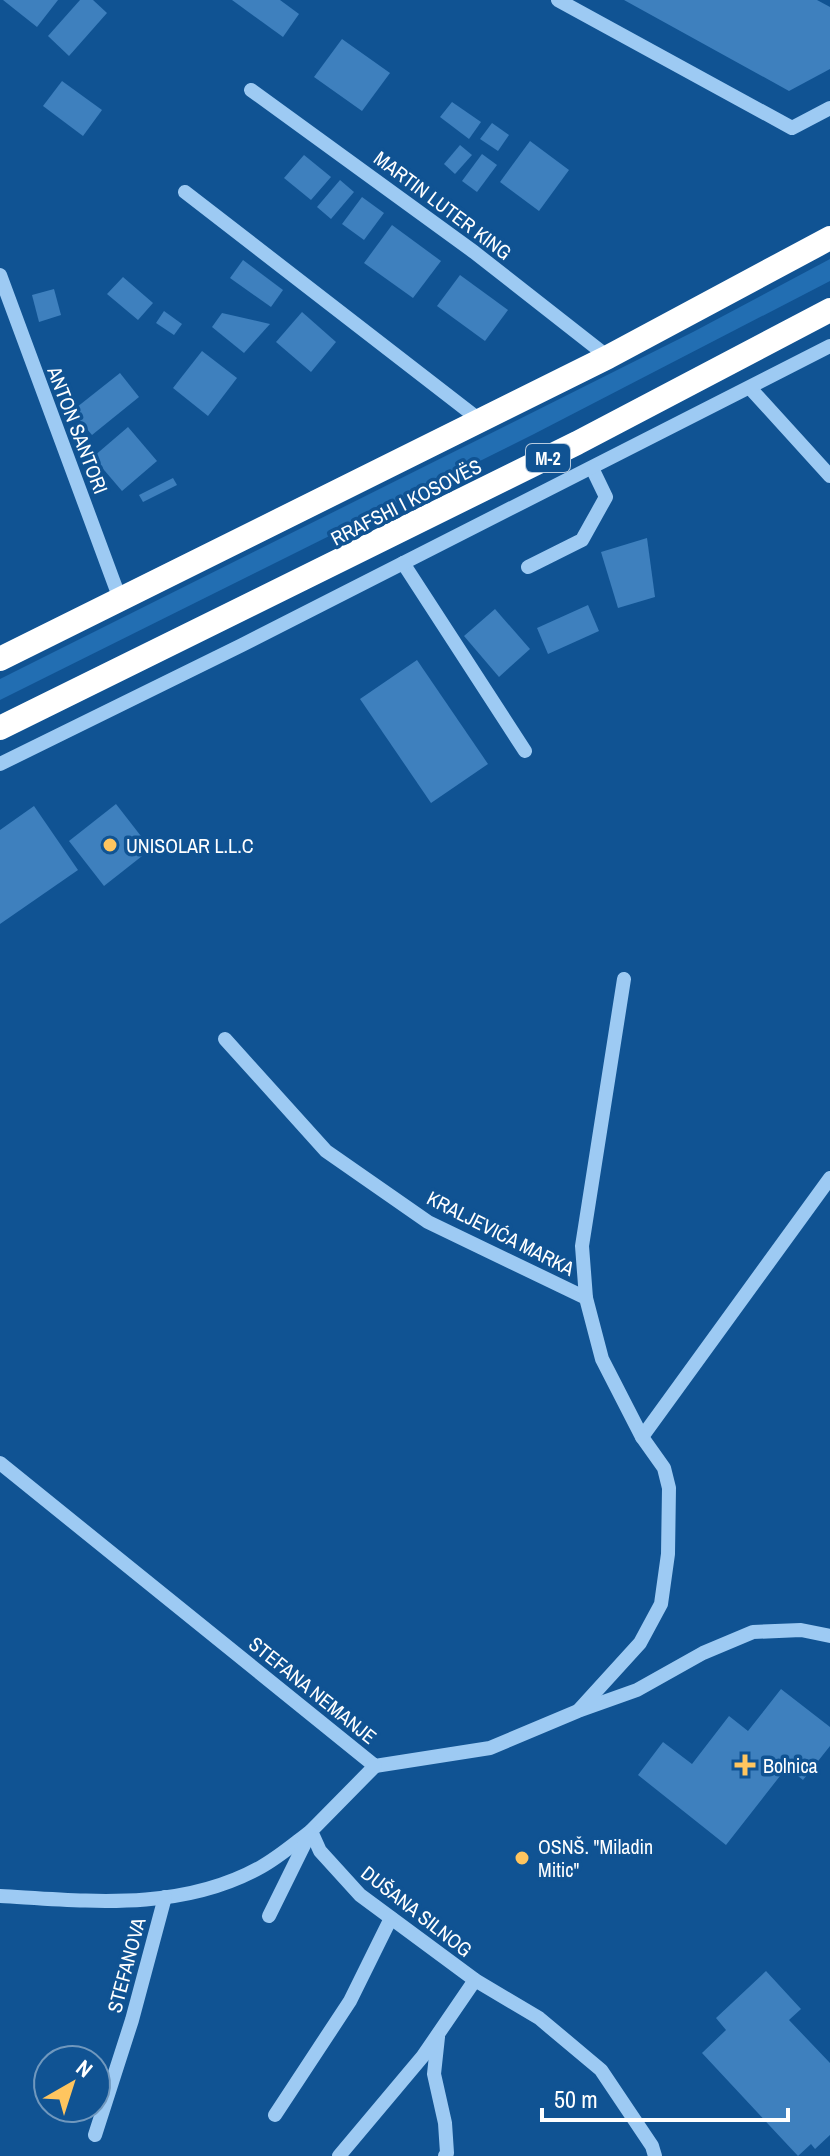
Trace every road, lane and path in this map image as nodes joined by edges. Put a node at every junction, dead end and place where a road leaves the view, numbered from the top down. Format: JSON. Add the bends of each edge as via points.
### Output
{"nodes":[{"id":1,"x":558,"y":0,"type":"edge"},
{"id":2,"x":251,"y":90,"type":"dead end"},
{"id":3,"x":830,"y":108,"type":"edge"},
{"id":4,"x":185,"y":192,"type":"dead end"},
{"id":5,"x":830,"y":238,"type":"edge"},
{"id":6,"x":0,"y":275,"type":"edge"},
{"id":7,"x":830,"y":310,"type":"edge"},
{"id":8,"x":830,"y":346,"type":"edge"},
{"id":9,"x":608,"y":357,"type":"junction"},
{"id":10,"x":750,"y":388,"type":"junction"},
{"id":11,"x":481,"y":421,"type":"junction"},
{"id":12,"x":592,"y":468,"type":"junction"},
{"id":13,"x":830,"y":476,"type":"edge"},
{"id":14,"x":403,"y":563,"type":"junction"},
{"id":15,"x":528,"y":567,"type":"dead end"},
{"id":16,"x":120,"y":599,"type":"junction"},
{"id":17,"x":0,"y":659,"type":"edge"},
{"id":18,"x":0,"y":728,"type":"edge"},
{"id":19,"x":525,"y":751,"type":"dead end"},
{"id":20,"x":0,"y":764,"type":"edge"},
{"id":21,"x":624,"y":979,"type":"dead end"},
{"id":22,"x":225,"y":1039,"type":"dead end"},
{"id":23,"x":830,"y":1178,"type":"edge"},
{"id":24,"x":586,"y":1298,"type":"junction"},
{"id":25,"x":642,"y":1437,"type":"junction"},
{"id":26,"x":0,"y":1463,"type":"edge"},
{"id":27,"x":830,"y":1636,"type":"edge"},
{"id":28,"x":578,"y":1711,"type":"junction"},
{"id":29,"x":375,"y":1766,"type":"junction"},
{"id":30,"x":311,"y":1831,"type":"junction"},
{"id":31,"x":0,"y":1896,"type":"edge"},
{"id":32,"x":165,"y":1897,"type":"junction"},
{"id":33,"x":269,"y":1916,"type":"dead end"},
{"id":34,"x":391,"y":1918,"type":"junction"},
{"id":35,"x":475,"y":1980,"type":"junction"},
{"id":36,"x":439,"y":2032,"type":"junction"},
{"id":37,"x":275,"y":2115,"type":"dead end"},
{"id":38,"x":95,"y":2135,"type":"dead end"},
{"id":39,"x":339,"y":2156,"type":"edge"},
{"id":40,"x":445,"y":2156,"type":"edge"},
{"id":41,"x":655,"y":2156,"type":"edge"}],
"edges":[{"from":1,"to":3,"type":"street","via":[[792,128]]},
{"from":2,"to":9,"type":"street","name":"MARTIN LUTER KING"},
{"from":4,"to":11,"type":"street"},
{"from":5,"to":9,"type":"highway","name":"RRAFSHI I KOSOVËS"},
{"from":6,"to":16,"type":"street","name":"ANTON SANTORI"},
{"from":7,"to":18,"type":"highway","name":"RRAFSHI I KOSOVËS","number":"M-2","via":[[577,443]]},
{"from":8,"to":10,"type":"street"},
{"from":9,"to":11,"type":"highway","name":"RRAFSHI I KOSOVËS"},
{"from":10,"to":12,"type":"street"},
{"from":10,"to":13,"type":"street"},
{"from":11,"to":16,"type":"highway","name":"RRAFSHI I KOSOVËS"},
{"from":12,"to":14,"type":"street"},
{"from":12,"to":15,"type":"street","via":[[606,497],[582,540]]},
{"from":14,"to":19,"type":"street"},
{"from":14,"to":20,"type":"street"},
{"from":16,"to":17,"type":"highway","name":"RRAFSHI I KOSOVËS"},
{"from":21,"to":24,"type":"street","name":"KRALJEVIĆA MARKA","via":[[582,1246]]},
{"from":22,"to":24,"type":"street","name":"KRALJEVIĆA MARKA","via":[[326,1151],[428,1222]]},
{"from":23,"to":25,"type":"street"},
{"from":24,"to":25,"type":"street","name":"KRALJEVIĆA MARKA","via":[[602,1359]]},
{"from":25,"to":28,"type":"street","name":"KRALJEVIĆA MARKA","via":[[664,1468],[669,1488],[661,1604],[640,1643]]},
{"from":26,"to":29,"type":"street","name":"STEFANA NEMANJE"},
{"from":27,"to":28,"type":"street","name":"STEFANA NEMANJE","via":[[801,1630],[753,1632],[637,1690]]},
{"from":28,"to":29,"type":"street","name":"STEFANA NEMANJE","via":[[490,1748]]},
{"from":29,"to":30,"type":"street"},
{"from":30,"to":32,"type":"street","name":"STEFANOVA","via":[[262,1866],[230,1881]]},
{"from":30,"to":33,"type":"street"},
{"from":30,"to":34,"type":"street","name":"DUŠANA SILNOG","via":[[333,1867]]},
{"from":31,"to":32,"type":"street","name":"STEFANOVA","via":[[116,1903]]},
{"from":32,"to":38,"type":"street","name":"STEFANOVA"},
{"from":34,"to":35,"type":"street","name":"DUŠANA SILNOG"},
{"from":34,"to":37,"type":"street","via":[[350,2001]]},
{"from":35,"to":36,"type":"street","name":"DUŠANA SILNOG"},
{"from":35,"to":41,"type":"street","name":"DUŠANA SILNOG","via":[[539,2018],[601,2070]]},
{"from":36,"to":39,"type":"street","name":"DUŠANA SILNOG"},
{"from":36,"to":40,"type":"street","via":[[434,2074],[445,2123]]}]}
